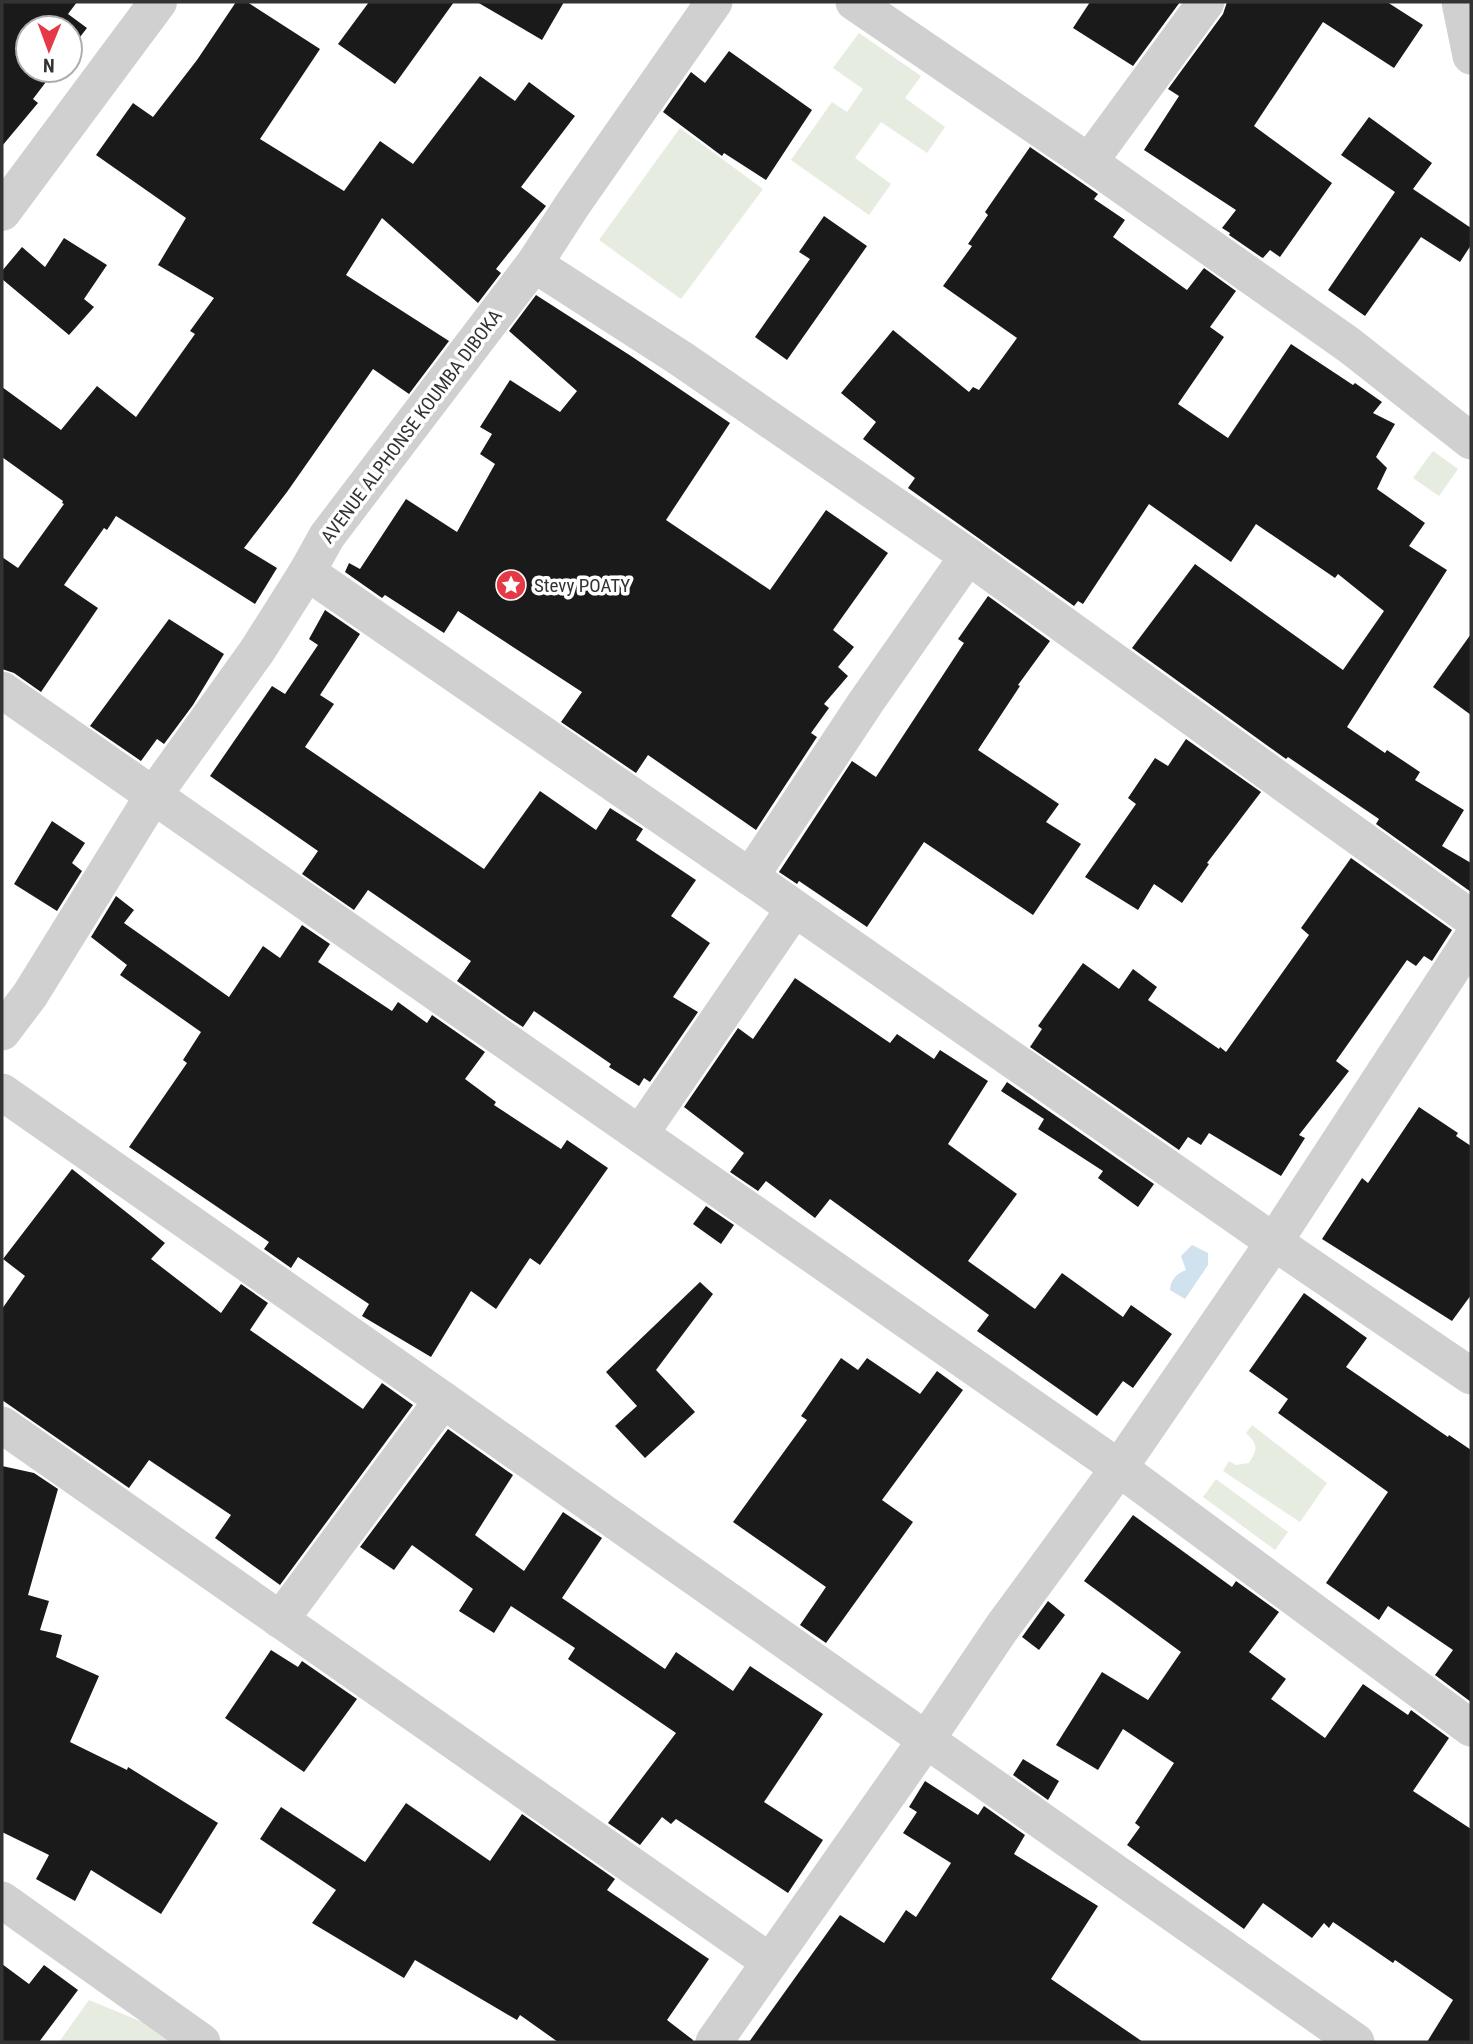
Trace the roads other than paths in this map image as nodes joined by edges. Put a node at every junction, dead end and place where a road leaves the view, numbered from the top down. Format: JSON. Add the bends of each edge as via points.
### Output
{"nodes":[{"id":1,"x":159,"y":2,"type":"edge"},
{"id":2,"x":714,"y":2,"type":"edge"},
{"id":3,"x":854,"y":2,"type":"edge"},
{"id":4,"x":1206,"y":2,"type":"edge"},
{"id":5,"x":1460,"y":2,"type":"edge"},
{"id":6,"x":1471,"y":56,"type":"edge"},
{"id":7,"x":1090,"y":162,"type":"junction"},
{"id":8,"x":2,"y":212,"type":"edge"},
{"id":9,"x":534,"y":264,"type":"junction"},
{"id":10,"x":1471,"y":441,"type":"edge"},
{"id":11,"x":968,"y":555,"type":"junction"},
{"id":12,"x":307,"y":572,"type":"junction"},
{"id":13,"x":2,"y":690,"type":"edge"},
{"id":14,"x":153,"y":796,"type":"junction"},
{"id":15,"x":750,"y":877,"type":"junction"},
{"id":16,"x":794,"y":909,"type":"junction"},
{"id":17,"x":1471,"y":918,"type":"edge"},
{"id":18,"x":1471,"y":940,"type":"edge"},
{"id":19,"x":2,"y":1032,"type":"edge"},
{"id":20,"x":2,"y":1093,"type":"edge"},
{"id":21,"x":640,"y":1134,"type":"junction"},
{"id":22,"x":1274,"y":1242,"type":"junction"},
{"id":23,"x":1471,"y":1376,"type":"edge"},
{"id":24,"x":443,"y":1400,"type":"junction"},
{"id":25,"x":2,"y":1425,"type":"edge"},
{"id":26,"x":1119,"y":1468,"type":"junction"},
{"id":27,"x":280,"y":1620,"type":"junction"},
{"id":28,"x":1471,"y":1728,"type":"edge"},
{"id":29,"x":926,"y":1740,"type":"junction"},
{"id":30,"x":2,"y":1900,"type":"edge"},
{"id":31,"x":770,"y":1962,"type":"junction"},
{"id":32,"x":202,"y":2042,"type":"edge"},
{"id":33,"x":714,"y":2042,"type":"edge"},
{"id":34,"x":1356,"y":2042,"type":"edge"}],
"edges":[{"from":1,"to":8,"type":"street"},
{"from":2,"to":9,"type":"street","name":"AVENUE ALPHONSE KOUMBA DIBOKA"},
{"from":3,"to":7,"type":"street"},
{"from":4,"to":7,"type":"street"},
{"from":5,"to":6,"type":"street"},
{"from":7,"to":10,"type":"street","via":[[1349,345]]},
{"from":9,"to":11,"type":"street"},
{"from":9,"to":12,"type":"street","name":"AVENUE ALPHONSE KOUMBA DIBOKA","via":[[327,536]]},
{"from":11,"to":15,"type":"street"},
{"from":11,"to":17,"type":"street"},
{"from":12,"to":14,"type":"street","name":"AVENUE ALPHONSE KOUMBA DIBOKA","via":[[257,651]]},
{"from":12,"to":15,"type":"street"},
{"from":13,"to":14,"type":"street"},
{"from":14,"to":19,"type":"street","name":"AVENUE ALPHONSE KOUMBA DIBOKA","via":[[30,995]]},
{"from":14,"to":21,"type":"street"},
{"from":15,"to":16,"type":"street"},
{"from":16,"to":21,"type":"street"},
{"from":16,"to":22,"type":"street"},
{"from":18,"to":22,"type":"street"},
{"from":20,"to":24,"type":"street"},
{"from":21,"to":26,"type":"street"},
{"from":22,"to":23,"type":"street"},
{"from":22,"to":26,"type":"street"},
{"from":24,"to":27,"type":"street"},
{"from":24,"to":29,"type":"street"},
{"from":25,"to":27,"type":"street"},
{"from":26,"to":28,"type":"street"},
{"from":26,"to":29,"type":"street"},
{"from":27,"to":31,"type":"street"},
{"from":29,"to":31,"type":"street"},
{"from":29,"to":34,"type":"street"},
{"from":30,"to":32,"type":"street"},
{"from":31,"to":33,"type":"street"}]}
